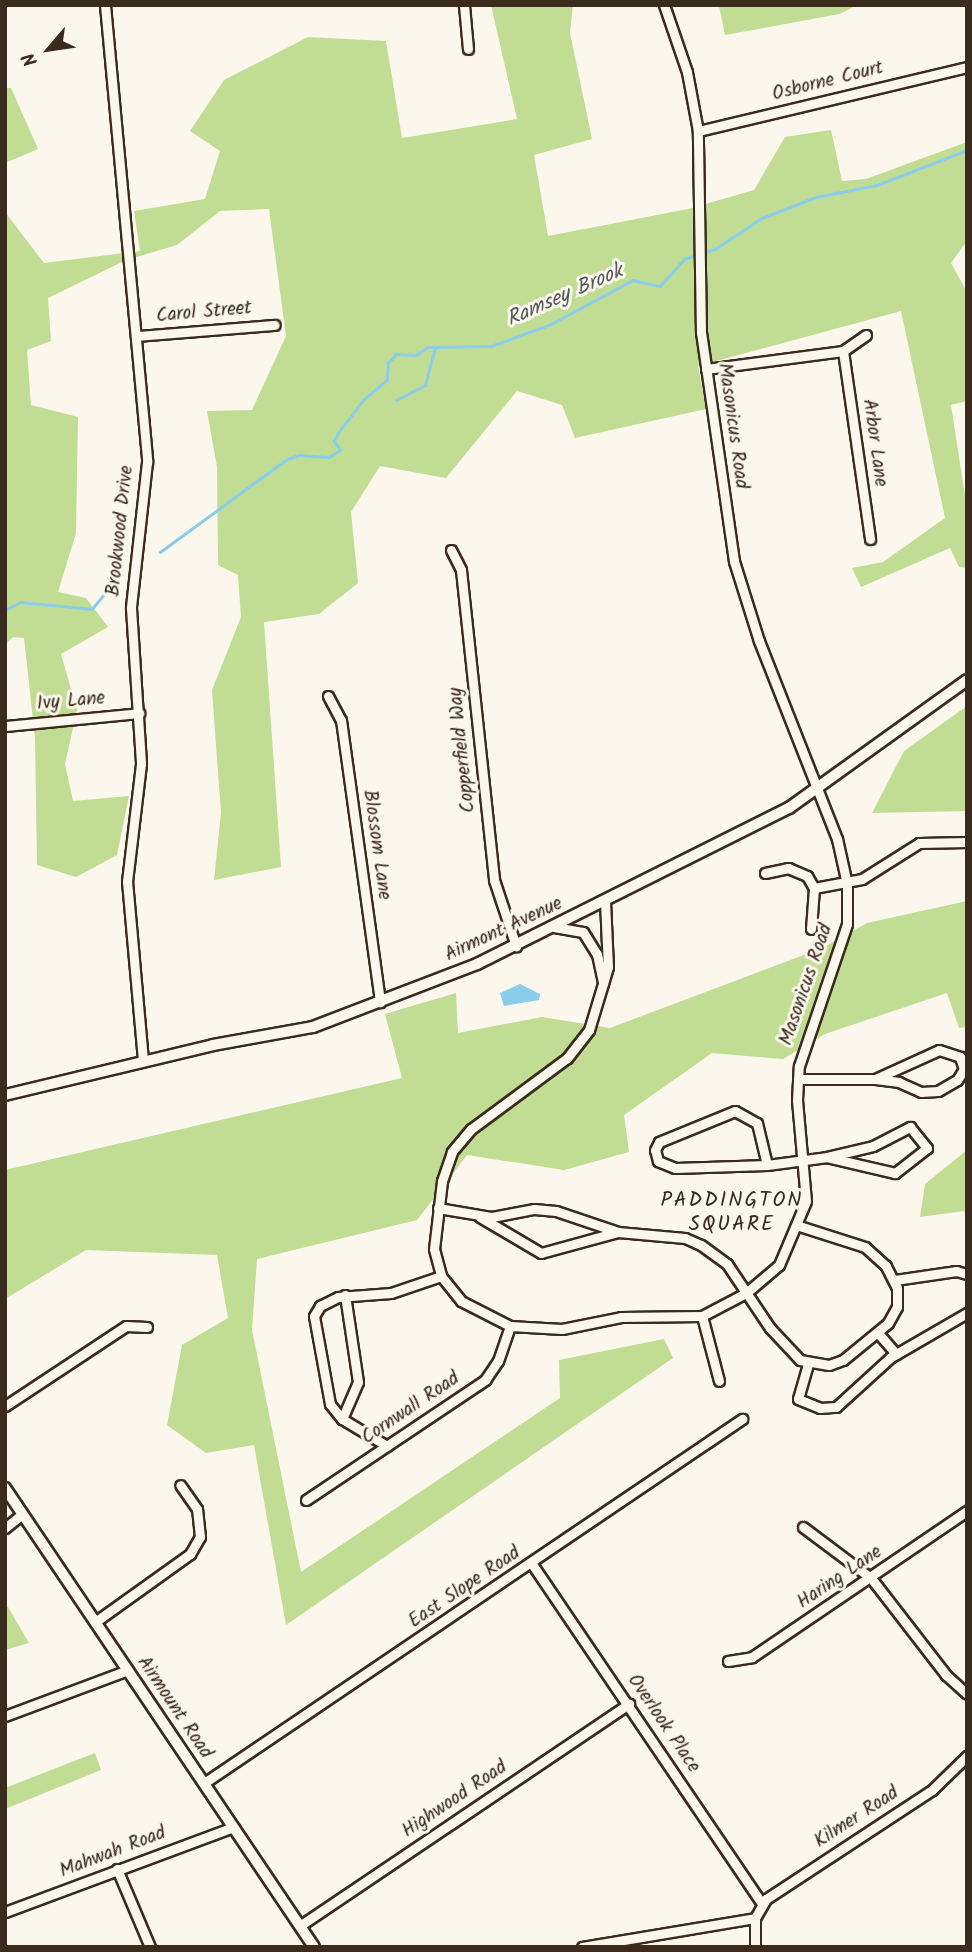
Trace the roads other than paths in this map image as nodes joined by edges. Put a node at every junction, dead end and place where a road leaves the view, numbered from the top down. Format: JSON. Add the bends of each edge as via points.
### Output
{"nodes":[{"id":1,"x":105,"y":5,"type":"edge"},
{"id":2,"x":464,"y":5,"type":"edge"},
{"id":3,"x":664,"y":5,"type":"edge"},
{"id":4,"x":468,"y":49,"type":"dead end"},
{"id":5,"x":967,"y":67,"type":"edge"},
{"id":6,"x":698,"y":131,"type":"junction"},
{"id":7,"x":275,"y":324,"type":"dead end"},
{"id":8,"x":866,"y":335,"type":"dead end"},
{"id":9,"x":137,"y":336,"type":"junction"},
{"id":10,"x":843,"y":351,"type":"junction"},
{"id":11,"x":706,"y":369,"type":"junction"},
{"id":12,"x":870,"y":539,"type":"dead end"},
{"id":13,"x":451,"y":550,"type":"dead end"},
{"id":14,"x":967,"y":680,"type":"edge"},
{"id":15,"x":328,"y":696,"type":"dead end"},
{"id":16,"x":139,"y":713,"type":"junction"},
{"id":17,"x":5,"y":726,"type":"edge"},
{"id":18,"x":819,"y":790,"type":"junction"},
{"id":19,"x":967,"y":842,"type":"edge"},
{"id":20,"x":765,"y":873,"type":"dead end"},
{"id":21,"x":847,"y":884,"type":"junction"},
{"id":22,"x":814,"y":888,"type":"junction"},
{"id":23,"x":605,"y":901,"type":"junction"},
{"id":24,"x":554,"y":927,"type":"junction"},
{"id":25,"x":811,"y":929,"type":"dead end"},
{"id":26,"x":516,"y":946,"type":"junction"},
{"id":27,"x":604,"y":988,"type":"junction"},
{"id":28,"x":380,"y":1002,"type":"junction"},
{"id":29,"x":143,"y":1060,"type":"junction"},
{"id":30,"x":798,"y":1079,"type":"junction"},
{"id":31,"x":875,"y":1079,"type":"junction"},
{"id":32,"x":5,"y":1096,"type":"edge"},
{"id":33,"x":827,"y":1157,"type":"junction"},
{"id":34,"x":804,"y":1159,"type":"junction"},
{"id":35,"x":767,"y":1165,"type":"junction"},
{"id":36,"x":438,"y":1208,"type":"junction"},
{"id":37,"x":480,"y":1217,"type":"junction"},
{"id":38,"x":799,"y":1226,"type":"junction"},
{"id":39,"x":618,"y":1231,"type":"junction"},
{"id":40,"x":967,"y":1273,"type":"edge"},
{"id":41,"x":441,"y":1276,"type":"junction"},
{"id":42,"x":895,"y":1280,"type":"junction"},
{"id":43,"x":746,"y":1293,"type":"junction"},
{"id":44,"x":345,"y":1295,"type":"junction"},
{"id":45,"x":967,"y":1312,"type":"edge"},
{"id":46,"x":702,"y":1316,"type":"junction"},
{"id":47,"x":510,"y":1326,"type":"junction"},
{"id":48,"x":147,"y":1327,"type":"dead end"},
{"id":49,"x":878,"y":1333,"type":"junction"},
{"id":50,"x":895,"y":1354,"type":"junction"},
{"id":51,"x":808,"y":1364,"type":"junction"},
{"id":52,"x":719,"y":1381,"type":"dead end"},
{"id":53,"x":5,"y":1406,"type":"edge"},
{"id":54,"x":342,"y":1419,"type":"junction"},
{"id":55,"x":742,"y":1419,"type":"dead end"},
{"id":56,"x":387,"y":1446,"type":"junction"},
{"id":57,"x":180,"y":1485,"type":"dead end"},
{"id":58,"x":5,"y":1488,"type":"edge"},
{"id":59,"x":306,"y":1500,"type":"dead end"},
{"id":60,"x":967,"y":1511,"type":"edge"},
{"id":61,"x":22,"y":1514,"type":"junction"},
{"id":62,"x":803,"y":1527,"type":"dead end"},
{"id":63,"x":5,"y":1528,"type":"edge"},
{"id":64,"x":532,"y":1564,"type":"junction"},
{"id":65,"x":872,"y":1578,"type":"junction"},
{"id":66,"x":95,"y":1622,"type":"junction"},
{"id":67,"x":728,"y":1661,"type":"dead end"},
{"id":68,"x":128,"y":1670,"type":"junction"},
{"id":69,"x":967,"y":1694,"type":"edge"},
{"id":70,"x":629,"y":1704,"type":"junction"},
{"id":71,"x":5,"y":1716,"type":"edge"},
{"id":72,"x":967,"y":1756,"type":"edge"},
{"id":73,"x":204,"y":1783,"type":"junction"},
{"id":74,"x":233,"y":1827,"type":"junction"},
{"id":75,"x":117,"y":1869,"type":"junction"},
{"id":76,"x":762,"y":1904,"type":"junction"},
{"id":77,"x":5,"y":1912,"type":"edge"},
{"id":78,"x":755,"y":1918,"type":"junction"},
{"id":79,"x":301,"y":1925,"type":"junction"},
{"id":80,"x":150,"y":1947,"type":"edge"},
{"id":81,"x":314,"y":1947,"type":"edge"},
{"id":82,"x":582,"y":1947,"type":"edge"},
{"id":83,"x":755,"y":1947,"type":"edge"}],
"edges":[{"from":1,"to":9,"type":"street","name":"Brookwood Drive"},
{"from":2,"to":4,"type":"street"},
{"from":3,"to":6,"type":"street","name":"Masonicus Road","via":[[687,72]]},
{"from":5,"to":6,"type":"street","name":"Osborne Court"},
{"from":6,"to":11,"type":"street","name":"Masonicus Road","via":[[698,259]]},
{"from":7,"to":9,"type":"street","name":"Carol Street"},
{"from":8,"to":10,"type":"street"},
{"from":9,"to":16,"type":"street","name":"Brookwood Drive","via":[[147,462],[131,608]]},
{"from":10,"to":11,"type":"street"},
{"from":10,"to":12,"type":"street","name":"Arbor Lane"},
{"from":11,"to":18,"type":"street","name":"Masonicus Road","via":[[739,579]]},
{"from":13,"to":26,"type":"street","name":"Copperfield Way","via":[[461,569],[494,880]]},
{"from":14,"to":18,"type":"street","name":"Airmont Avenue"},
{"from":15,"to":28,"type":"street","name":"Blossom Lane","via":[[341,720]]},
{"from":16,"to":17,"type":"street","name":"Ivy Lane"},
{"from":16,"to":29,"type":"street","name":"Brookwood Drive","via":[[139,789],[127,881]]},
{"from":18,"to":21,"type":"street","name":"Masonicus Road"},
{"from":18,"to":23,"type":"street","name":"Airmont Avenue"},
{"from":19,"to":21,"type":"street","via":[[919,843],[877,872]]},
{"from":20,"to":22,"type":"street","via":[[797,870]]},
{"from":21,"to":22,"type":"street"},
{"from":21,"to":30,"type":"street","name":"Masonicus Road","via":[[842,948],[804,1042]]},
{"from":22,"to":25,"type":"street"},
{"from":23,"to":24,"type":"street","name":"Airmont Avenue"},
{"from":23,"to":27,"type":"street","via":[[608,967]]},
{"from":24,"to":26,"type":"street","name":"Airmont Avenue"},
{"from":24,"to":27,"type":"street","via":[[583,932],[597,954]]},
{"from":26,"to":28,"type":"street","name":"Airmont Avenue"},
{"from":27,"to":36,"type":"street","via":[[597,1015],[580,1045],[461,1140],[446,1167]]},
{"from":28,"to":29,"type":"street","name":"Airmont Avenue","via":[[313,1027]]},
{"from":29,"to":32,"type":"street","name":"Airmont Avenue"},
{"from":30,"to":31,"type":"street"},
{"from":30,"to":34,"type":"street","name":"Masonicus Road"},
{"from":31,"to":31,"type":"street","via":[[931,1093],[957,1080],[963,1062],[949,1051],[939,1050]]},
{"from":33,"to":33,"type":"street","via":[[895,1173],[925,1153],[927,1144],[909,1127],[873,1146]]},
{"from":33,"to":34,"type":"street"},
{"from":34,"to":35,"type":"street"},
{"from":34,"to":38,"type":"street","name":"Masonicus Road","via":[[806,1201]]},
{"from":35,"to":35,"type":"street","via":[[757,1123],[735,1111],[659,1142],[655,1150],[658,1161],[668,1167]]},
{"from":36,"to":37,"type":"street"},
{"from":36,"to":41,"type":"street","via":[[434,1249]]},
{"from":37,"to":39,"type":"street","via":[[534,1209],[556,1211]]},
{"from":37,"to":39,"type":"street","via":[[541,1253]]},
{"from":38,"to":42,"type":"street","via":[[865,1247]]},
{"from":38,"to":43,"type":"street","name":"Masonicus Road","via":[[779,1265]]},
{"from":39,"to":43,"type":"street","via":[[685,1238],[701,1245],[727,1264]]},
{"from":40,"to":42,"type":"street"},
{"from":41,"to":44,"type":"street","via":[[391,1293]]},
{"from":41,"to":47,"type":"street","name":"Masonicus Road","via":[[461,1301]]},
{"from":42,"to":49,"type":"street","via":[[897,1307]]},
{"from":43,"to":46,"type":"street","name":"Masonicus Road"},
{"from":43,"to":51,"type":"street","via":[[779,1338]]},
{"from":44,"to":54,"type":"street","via":[[346,1327],[358,1370],[357,1388]]},
{"from":44,"to":54,"type":"street","via":[[320,1306],[314,1316],[330,1404]]},
{"from":45,"to":50,"type":"street"},
{"from":46,"to":47,"type":"street","name":"Masonicus Road","via":[[621,1317],[562,1329]]},
{"from":46,"to":52,"type":"street"},
{"from":47,"to":56,"type":"street","name":"Cornwall Road","via":[[498,1361],[485,1380]]},
{"from":48,"to":53,"type":"street","via":[[127,1326]]},
{"from":49,"to":50,"type":"street"},
{"from":49,"to":51,"type":"street","via":[[844,1360]]},
{"from":50,"to":51,"type":"street","via":[[844,1404],[829,1408],[798,1399]]},
{"from":54,"to":56,"type":"street"},
{"from":55,"to":64,"type":"street","name":"East Slope Road"},
{"from":56,"to":59,"type":"street","name":"Cornwall Road"},
{"from":57,"to":66,"type":"street","via":[[197,1509],[200,1537],[190,1554]]},
{"from":58,"to":61,"type":"street","name":"Airmount Road"},
{"from":60,"to":65,"type":"street","name":"Haring Lane"},
{"from":61,"to":63,"type":"street"},
{"from":61,"to":66,"type":"street","name":"Airmount Road"},
{"from":62,"to":65,"type":"street"},
{"from":64,"to":70,"type":"street","name":"Overlook Place"},
{"from":64,"to":73,"type":"street","name":"East Slope Road"},
{"from":65,"to":67,"type":"street","name":"Haring Lane","via":[[752,1657]]},
{"from":65,"to":69,"type":"street","via":[[946,1675]]},
{"from":66,"to":68,"type":"street","name":"Airmount Road"},
{"from":68,"to":71,"type":"street"},
{"from":68,"to":73,"type":"street","name":"Airmount Road"},
{"from":70,"to":76,"type":"street","name":"Overlook Place"},
{"from":70,"to":79,"type":"street","name":"Highwood Road"},
{"from":72,"to":76,"type":"street","name":"Kilmer Road","via":[[932,1790]]},
{"from":73,"to":74,"type":"street","name":"Airmount Road"},
{"from":74,"to":75,"type":"street","name":"Mahwah Road"},
{"from":74,"to":79,"type":"street","name":"Airmount Road"},
{"from":75,"to":77,"type":"street","name":"Mahwah Road"},
{"from":75,"to":80,"type":"street"},
{"from":76,"to":78,"type":"street"},
{"from":78,"to":82,"type":"street"},
{"from":78,"to":83,"type":"street"},
{"from":79,"to":81,"type":"street","name":"Airmount Road"}]}
